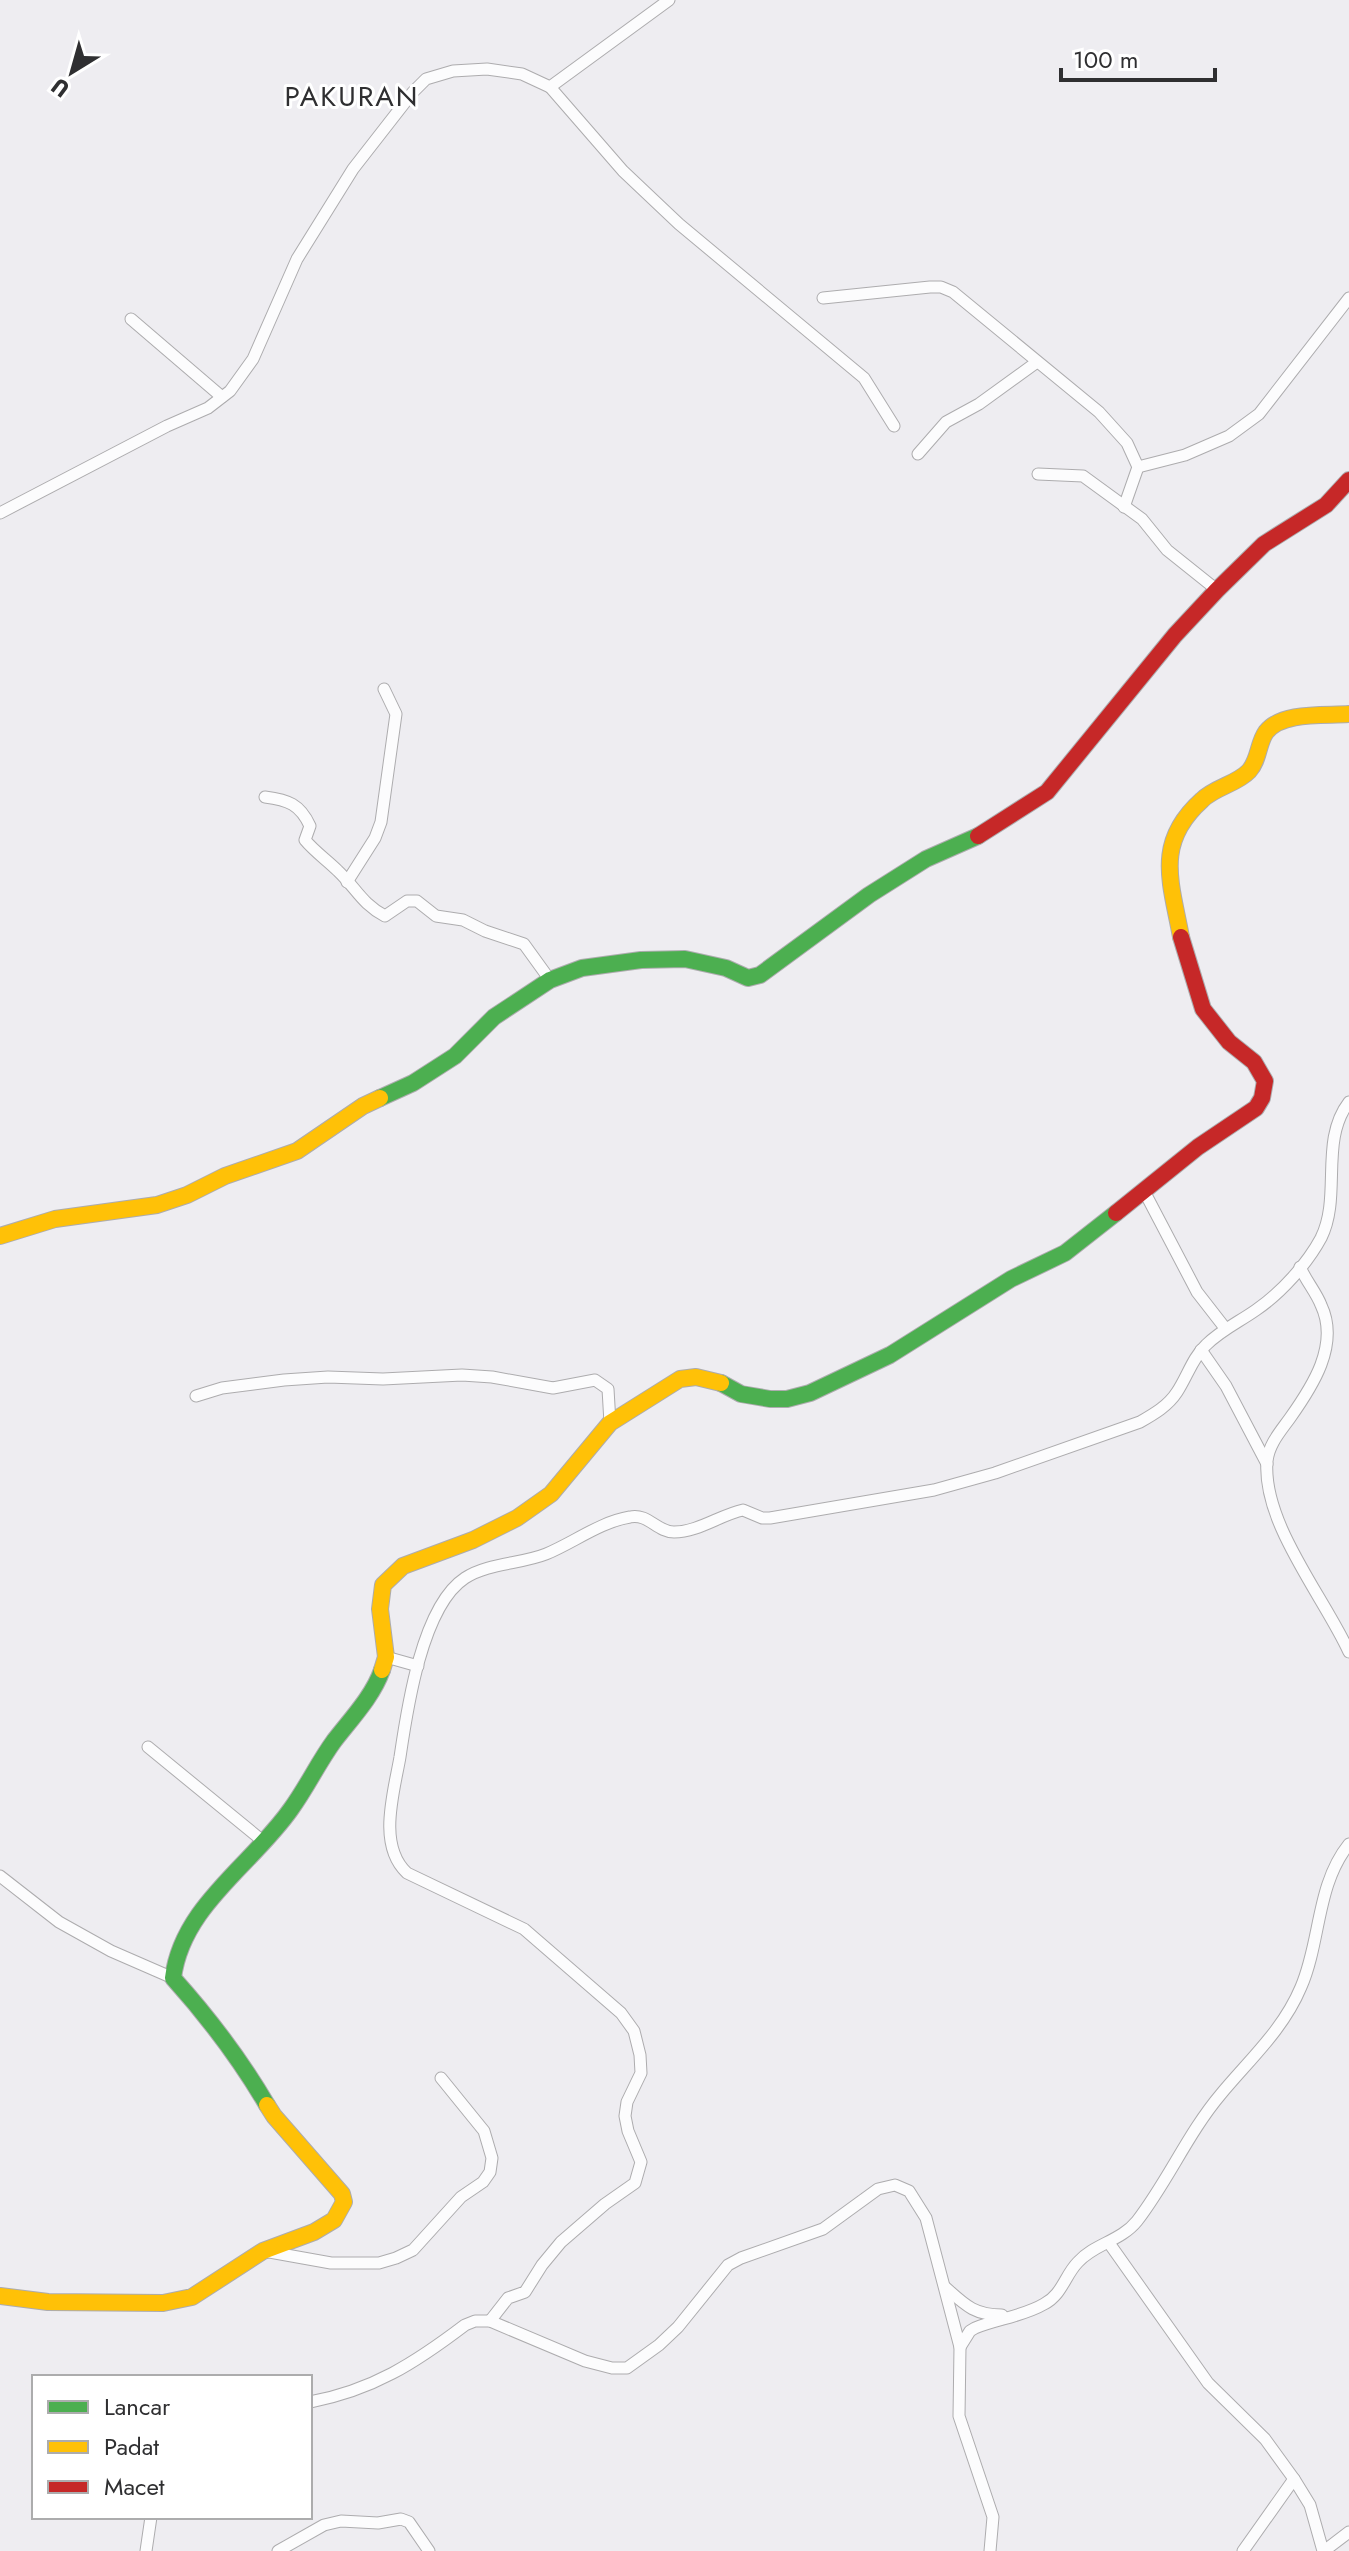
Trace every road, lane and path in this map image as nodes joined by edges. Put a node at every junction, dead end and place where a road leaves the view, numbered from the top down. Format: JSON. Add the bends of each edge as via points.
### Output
{"nodes":[{"id":1,"x":669,"y":0,"type":"edge"},
{"id":2,"x":550,"y":87,"type":"junction"},
{"id":3,"x":823,"y":298,"type":"dead end"},
{"id":4,"x":1349,"y":298,"type":"edge"},
{"id":5,"x":131,"y":319,"type":"dead end"},
{"id":6,"x":1037,"y":362,"type":"junction"},
{"id":7,"x":222,"y":397,"type":"junction"},
{"id":8,"x":894,"y":426,"type":"dead end"},
{"id":9,"x":918,"y":454,"type":"dead end"},
{"id":10,"x":1138,"y":467,"type":"junction"},
{"id":11,"x":1038,"y":474,"type":"dead end"},
{"id":12,"x":1349,"y":480,"type":"edge"},
{"id":13,"x":1124,"y":507,"type":"junction"},
{"id":14,"x":0,"y":513,"type":"edge"},
{"id":15,"x":1217,"y":590,"type":"junction"},
{"id":16,"x":384,"y":689,"type":"dead end"},
{"id":17,"x":1349,"y":714,"type":"edge"},
{"id":18,"x":265,"y":797,"type":"dead end"},
{"id":19,"x":347,"y":882,"type":"junction"},
{"id":20,"x":550,"y":980,"type":"junction"},
{"id":21,"x":1349,"y":1102,"type":"edge"},
{"id":22,"x":1144,"y":1191,"type":"junction"},
{"id":23,"x":0,"y":1236,"type":"edge"},
{"id":24,"x":1300,"y":1267,"type":"junction"},
{"id":25,"x":1225,"y":1328,"type":"junction"},
{"id":26,"x":1201,"y":1350,"type":"junction"},
{"id":27,"x":196,"y":1396,"type":"dead end"},
{"id":28,"x":610,"y":1423,"type":"junction"},
{"id":29,"x":1267,"y":1464,"type":"junction"},
{"id":30,"x":1349,"y":1652,"type":"edge"},
{"id":31,"x":386,"y":1657,"type":"junction"},
{"id":32,"x":418,"y":1666,"type":"junction"},
{"id":33,"x":148,"y":1747,"type":"dead end"},
{"id":34,"x":264,"y":1842,"type":"junction"},
{"id":35,"x":1349,"y":1844,"type":"edge"},
{"id":36,"x":0,"y":1876,"type":"edge"},
{"id":37,"x":173,"y":1978,"type":"junction"},
{"id":38,"x":441,"y":2078,"type":"dead end"},
{"id":39,"x":1109,"y":2243,"type":"junction"},
{"id":40,"x":263,"y":2251,"type":"junction"},
{"id":41,"x":945,"y":2286,"type":"junction"},
{"id":42,"x":0,"y":2296,"type":"edge"},
{"id":43,"x":1015,"y":2314,"type":"junction"},
{"id":44,"x":490,"y":2321,"type":"junction"},
{"id":45,"x":960,"y":2347,"type":"junction"},
{"id":46,"x":312,"y":2402,"type":"edge"},
{"id":47,"x":1294,"y":2479,"type":"junction"},
{"id":48,"x":151,"y":2519,"type":"edge"},
{"id":49,"x":1349,"y":2532,"type":"edge"},
{"id":50,"x":146,"y":2551,"type":"edge"},
{"id":51,"x":278,"y":2551,"type":"edge"},
{"id":52,"x":429,"y":2551,"type":"edge"},
{"id":53,"x":990,"y":2551,"type":"edge"},
{"id":54,"x":1243,"y":2551,"type":"edge"},
{"id":55,"x":1323,"y":2551,"type":"edge"}],
"edges":[{"from":1,"to":2,"type":"street"},
{"from":2,"to":7,"type":"street","via":[[522,74],[487,69],[426,79],[353,169],[297,259],[253,359]]},
{"from":2,"to":8,"type":"street","via":[[623,171],[679,224],[864,378]]},
{"from":3,"to":6,"type":"street","via":[[941,287]]},
{"from":4,"to":10,"type":"street","via":[[1259,414],[1229,436]]},
{"from":5,"to":7,"type":"street"},
{"from":6,"to":9,"type":"street","via":[[946,422]]},
{"from":6,"to":10,"type":"street","via":[[1099,412],[1127,443]]},
{"from":7,"to":14,"type":"street"},
{"from":10,"to":13,"type":"street"},
{"from":11,"to":13,"type":"street","via":[[1083,476]]},
{"from":12,"to":15,"type":"street","via":[[1326,505],[1264,544]]},
{"from":13,"to":15,"type":"street"},
{"from":15,"to":20,"type":"street","via":[[1047,792],[973,839],[914,866],[760,975],[748,978],[726,968],[669,959],[582,968]]},
{"from":16,"to":19,"type":"street","via":[[396,714],[381,822]]},
{"from":17,"to":22,"type":"street","via":[[1274,724],[1248,772],[1202,799],[1169,848],[1182,945],[1203,1009],[1229,1042],[1254,1062],[1265,1081],[1256,1108]]},
{"from":18,"to":19,"type":"street","via":[[298,807],[310,826],[305,840]]},
{"from":19,"to":20,"type":"street","via":[[385,916],[411,900],[436,916],[463,920],[524,944]]},
{"from":20,"to":23,"type":"street","via":[[494,1017],[455,1056],[363,1106],[297,1151],[157,1205],[55,1219]]},
{"from":21,"to":24,"type":"street","via":[[1333,1140],[1328,1216]]},
{"from":22,"to":25,"type":"street","via":[[1197,1292]]},
{"from":22,"to":28,"type":"street","via":[[1065,1253],[1011,1279],[890,1355],[810,1393],[770,1399],[741,1394],[717,1381],[680,1379]]},
{"from":24,"to":25,"type":"street","via":[[1257,1310]]},
{"from":24,"to":29,"type":"street","via":[[1321,1305],[1326,1341],[1314,1382],[1274,1440]]},
{"from":25,"to":26,"type":"street"},
{"from":26,"to":29,"type":"street"},
{"from":26,"to":32,"type":"street","via":[[1162,1409],[1140,1422],[995,1473],[934,1490],[770,1518],[743,1510],[673,1532],[647,1518],[629,1517],[545,1554],[474,1573],[462,1580],[433,1619]]},
{"from":27,"to":28,"type":"street","via":[[222,1388],[328,1377],[462,1375],[553,1388],[595,1380],[608,1389]]},
{"from":28,"to":31,"type":"street","via":[[551,1494],[473,1540],[403,1566],[383,1585]]},
{"from":29,"to":30,"type":"street","via":[[1280,1522]]},
{"from":31,"to":32,"type":"street"},
{"from":31,"to":34,"type":"street","via":[[366,1699]]},
{"from":32,"to":44,"type":"street","via":[[392,1807],[397,1864],[524,1929],[621,2013],[634,2031],[640,2055],[641,2073],[625,2116],[641,2162],[635,2183],[561,2242],[525,2292],[508,2298]]},
{"from":33,"to":34,"type":"street"},
{"from":34,"to":37,"type":"street","via":[[206,1904],[176,1955]]},
{"from":35,"to":39,"type":"street","via":[[1328,1882],[1315,1944],[1287,2014],[1219,2095],[1135,2224]]},
{"from":36,"to":37,"type":"street","via":[[59,1922]]},
{"from":37,"to":40,"type":"street","via":[[213,2023],[274,2116],[342,2194],[344,2202],[334,2220]]},
{"from":38,"to":40,"type":"street","via":[[484,2131],[492,2158],[483,2182],[461,2197],[413,2250],[396,2258],[331,2263]]},
{"from":39,"to":43,"type":"street","via":[[1077,2263],[1046,2304]]},
{"from":39,"to":47,"type":"street","via":[[1208,2383],[1265,2439]]},
{"from":40,"to":42,"type":"street","via":[[192,2297],[163,2303]]},
{"from":41,"to":43,"type":"street","via":[[980,2314]]},
{"from":41,"to":44,"type":"street","via":[[926,2218],[909,2191],[895,2185],[878,2189],[823,2229],[728,2265],[678,2327],[627,2368],[585,2361]]},
{"from":41,"to":45,"type":"street"},
{"from":43,"to":45,"type":"street","via":[[970,2331]]},
{"from":44,"to":46,"type":"street","via":[[465,2325],[370,2386]]},
{"from":45,"to":53,"type":"street","via":[[959,2416],[993,2517]]},
{"from":47,"to":54,"type":"street"},
{"from":47,"to":55,"type":"street","via":[[1310,2505]]},
{"from":48,"to":50,"type":"street"},
{"from":49,"to":55,"type":"street"},
{"from":51,"to":52,"type":"street","via":[[324,2525],[401,2519],[409,2522]]}]}
